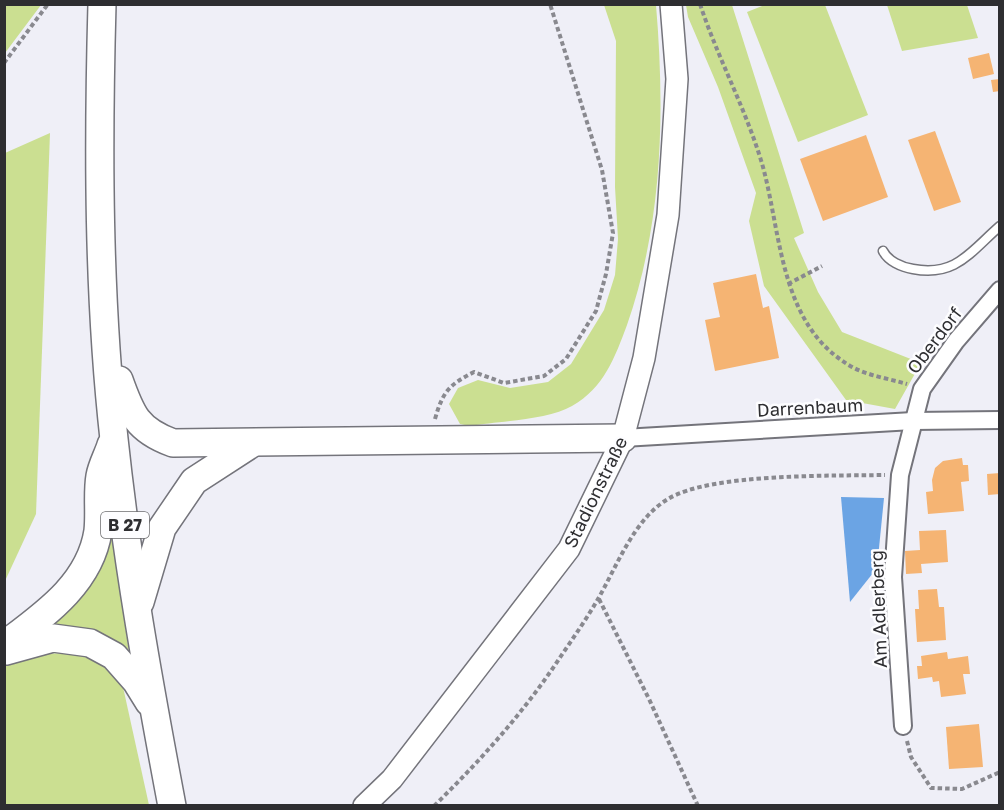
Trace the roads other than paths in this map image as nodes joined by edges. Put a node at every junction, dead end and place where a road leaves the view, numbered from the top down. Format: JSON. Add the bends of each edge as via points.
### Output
{"nodes":[{"id":1,"x":102,"y":4,"type":"edge"},
{"id":2,"x":670,"y":4,"type":"edge"},
{"id":3,"x":999,"y":226,"type":"edge"},
{"id":4,"x":883,"y":251,"type":"dead end"},
{"id":5,"x":999,"y":290,"type":"edge"},
{"id":6,"x":106,"y":345,"type":"junction"},
{"id":7,"x":999,"y":420,"type":"edge"},
{"id":8,"x":913,"y":421,"type":"junction"},
{"id":9,"x":623,"y":438,"type":"junction"},
{"id":10,"x":114,"y":439,"type":"junction"},
{"id":11,"x":251,"y":444,"type":"junction"},
{"id":12,"x":136,"y":611,"type":"junction"},
{"id":13,"x":4,"y":645,"type":"edge"},
{"id":14,"x":4,"y":652,"type":"edge"},
{"id":15,"x":154,"y":711,"type":"junction"},
{"id":16,"x":903,"y":726,"type":"road end"},
{"id":17,"x":172,"y":806,"type":"edge"},
{"id":18,"x":364,"y":806,"type":"edge"}],
"edges":[{"from":1,"to":6,"type":"main road","number":"B 27","via":[[99,210]]},
{"from":2,"to":9,"type":"street","name":"Stadionstraße","via":[[678,79],[668,215],[644,358]]},
{"from":3,"to":4,"type":"lane","via":[[959,262],[933,273],[906,268],[886,258]]},
{"from":5,"to":8,"type":"street","name":"Oberdorf","via":[[921,389]]},
{"from":6,"to":10,"type":"main road","number":"B 27"},
{"from":6,"to":11,"type":"main road","via":[[131,413],[156,437],[173,443]]},
{"from":7,"to":8,"type":"street","name":"Darrenbaum"},
{"from":8,"to":9,"type":"street","name":"Darrenbaum"},
{"from":8,"to":16,"type":"street","name":"Am Adlerberg","via":[[900,474],[892,577]]},
{"from":9,"to":11,"type":"main road"},
{"from":9,"to":18,"type":"street","name":"Stadionstraße","via":[[569,549],[392,779]]},
{"from":10,"to":12,"type":"main road","number":"B 27"},
{"from":10,"to":13,"type":"main road","via":[[100,477],[97,534],[89,559],[53,609]]},
{"from":11,"to":12,"type":"main road","via":[[194,481],[162,528],[145,593]]},
{"from":12,"to":15,"type":"main road","number":"B 27"},
{"from":14,"to":15,"type":"main road","via":[[53,638],[90,644],[114,656],[136,681]]},
{"from":15,"to":17,"type":"main road","number":"B 27"}]}
